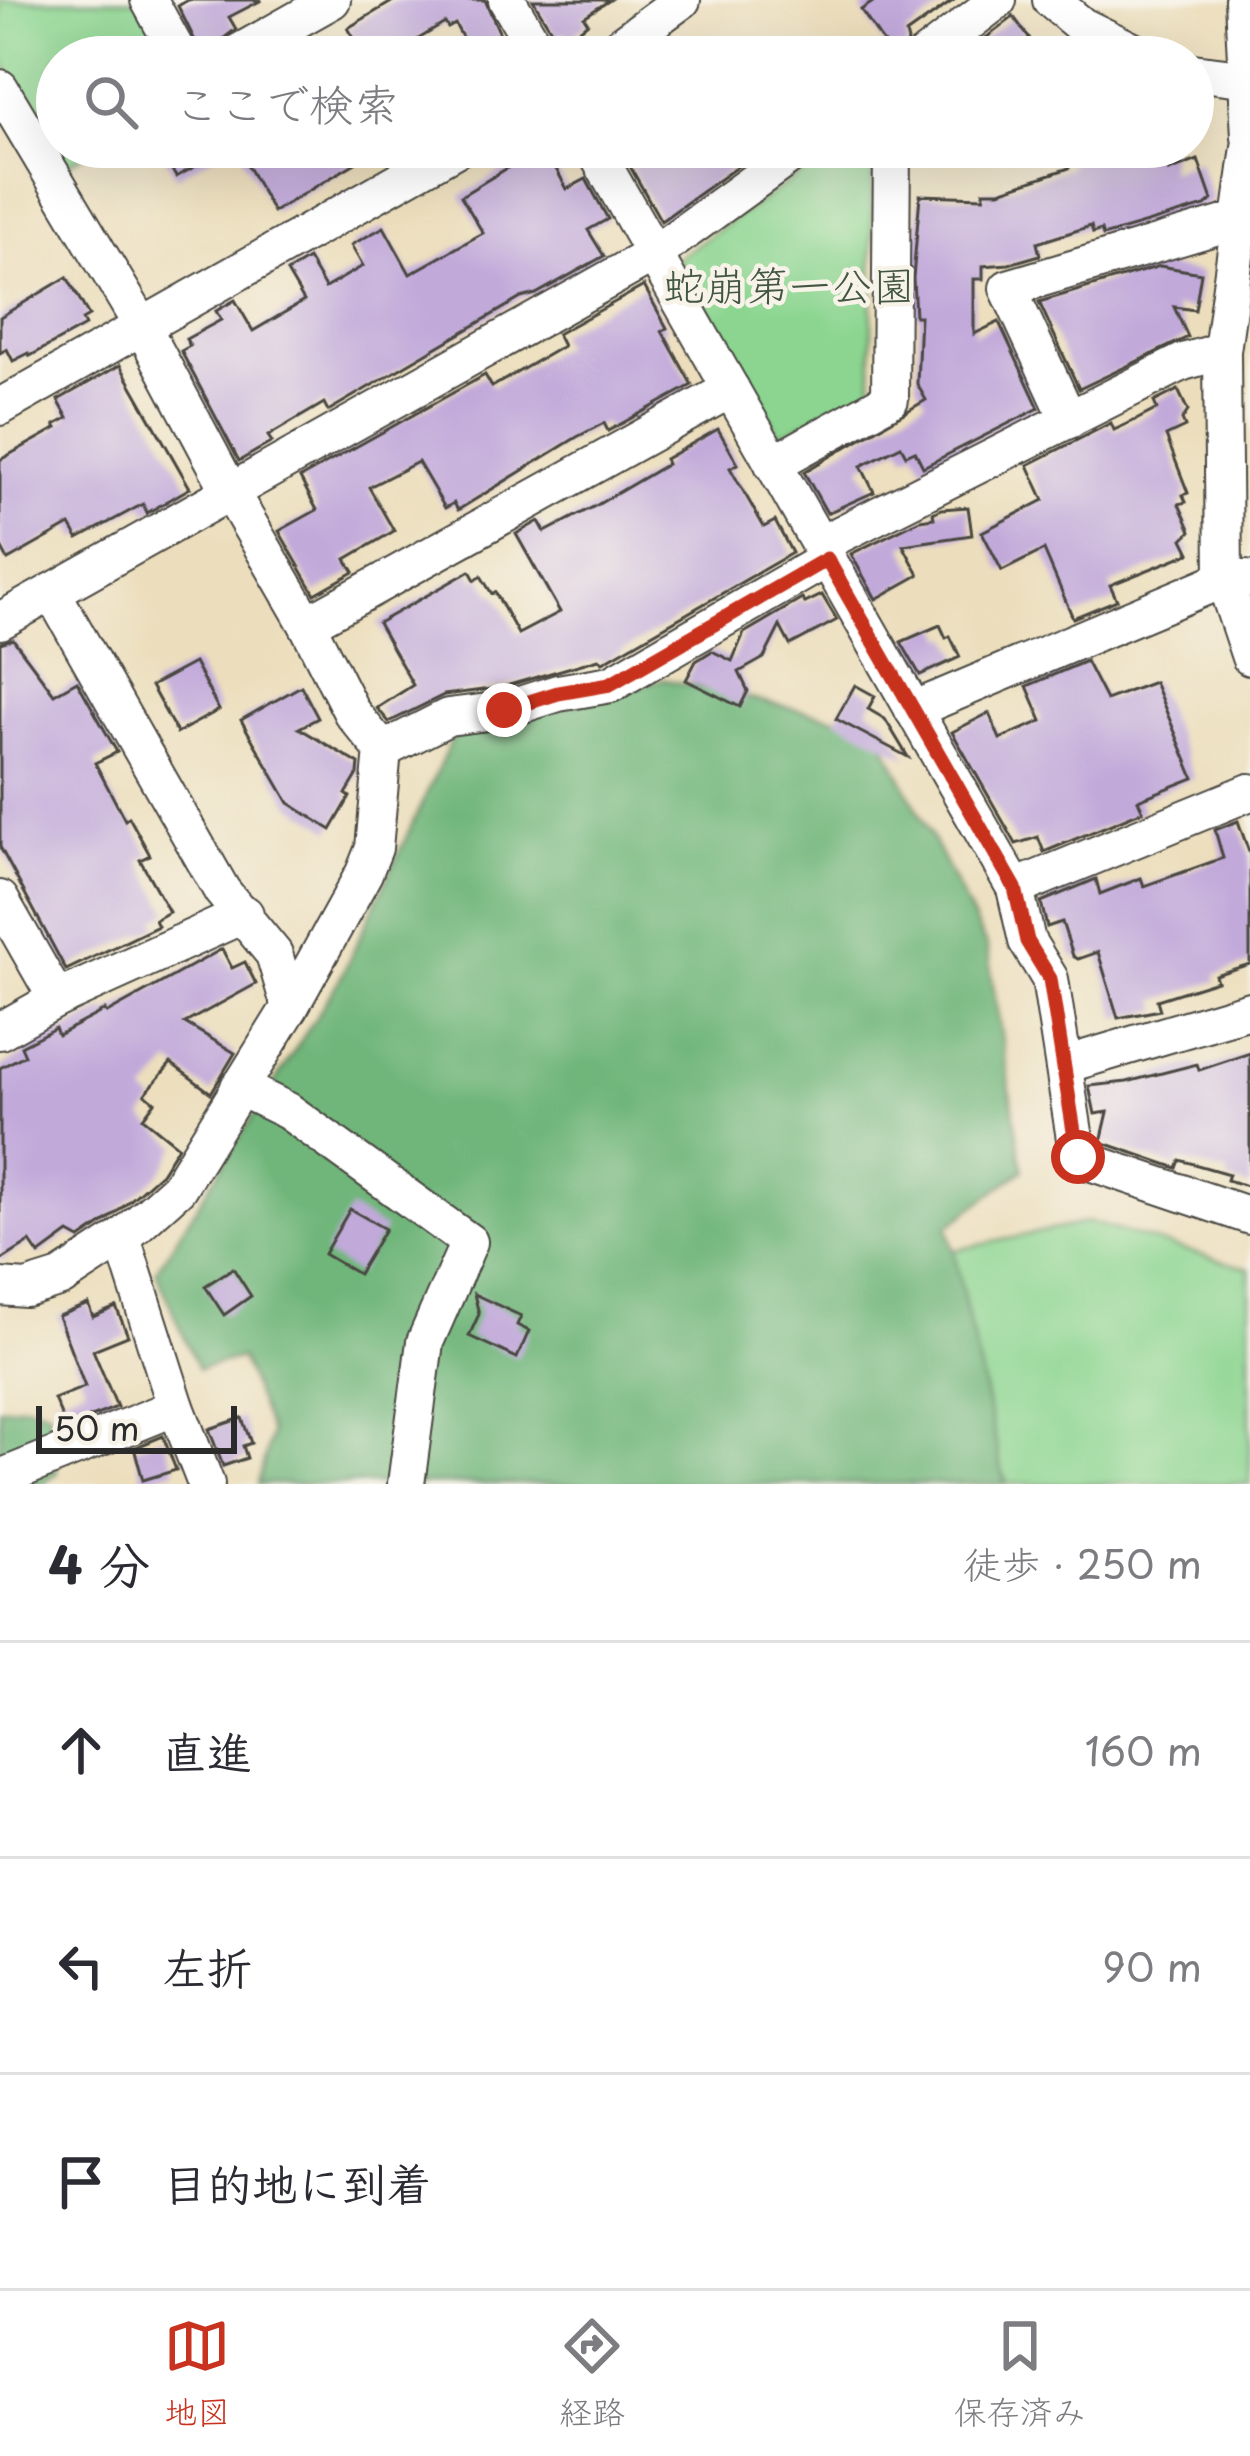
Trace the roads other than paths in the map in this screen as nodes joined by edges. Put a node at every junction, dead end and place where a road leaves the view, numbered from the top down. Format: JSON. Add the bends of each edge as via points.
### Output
{"nodes":[{"id":1,"x":148,"y":0,"type":"edge"},
{"id":2,"x":332,"y":0,"type":"edge"},
{"id":3,"x":507,"y":0,"type":"edge"},
{"id":4,"x":682,"y":0,"type":"edge"},
{"id":5,"x":998,"y":0,"type":"edge"},
{"id":6,"x":1051,"y":0,"type":"edge"},
{"id":7,"x":1243,"y":0,"type":"edge"},
{"id":8,"x":168,"y":36,"type":"edge"},
{"id":9,"x":268,"y":36,"type":"edge"},
{"id":10,"x":528,"y":36,"type":"edge"},
{"id":11,"x":633,"y":36,"type":"edge"},
{"id":12,"x":951,"y":36,"type":"edge"},
{"id":13,"x":1102,"y":36,"type":"edge"},
{"id":14,"x":1214,"y":75,"type":"edge"},
{"id":15,"x":1247,"y":79,"type":"edge"},
{"id":16,"x":0,"y":88,"type":"edge"},
{"id":17,"x":36,"y":130,"type":"edge"},
{"id":18,"x":1250,"y":137,"type":"edge"},
{"id":19,"x":1250,"y":147,"type":"edge"},
{"id":20,"x":64,"y":168,"type":"edge"},
{"id":21,"x":421,"y":168,"type":"edge"},
{"id":22,"x":605,"y":168,"type":"edge"},
{"id":23,"x":773,"y":168,"type":"edge"},
{"id":24,"x":892,"y":168,"type":"edge"},
{"id":25,"x":1238,"y":220,"type":"junction"},
{"id":26,"x":654,"y":254,"type":"junction"},
{"id":27,"x":142,"y":326,"type":"junction"},
{"id":28,"x":1232,"y":341,"type":"edge"},
{"id":29,"x":730,"y":389,"type":"junction"},
{"id":30,"x":0,"y":407,"type":"edge"},
{"id":31,"x":1069,"y":420,"type":"junction"},
{"id":32,"x":773,"y":464,"type":"junction"},
{"id":33,"x":231,"y":493,"type":"junction"},
{"id":34,"x":823,"y":552,"type":"junction"},
{"id":35,"x":1237,"y":579,"type":"edge"},
{"id":36,"x":52,"y":592,"type":"junction"},
{"id":37,"x":0,"y":621,"type":"edge"},
{"id":38,"x":307,"y":624,"type":"junction"},
{"id":39,"x":1250,"y":657,"type":"edge"},
{"id":40,"x":913,"y":710,"type":"junction"},
{"id":41,"x":383,"y":750,"type":"junction"},
{"id":42,"x":1250,"y":792,"type":"edge"},
{"id":43,"x":1015,"y":888,"type":"junction"},
{"id":44,"x":0,"y":899,"type":"edge"},
{"id":45,"x":244,"y":914,"type":"junction"},
{"id":46,"x":57,"y":999,"type":"junction"},
{"id":47,"x":290,"y":1007,"type":"junction"},
{"id":48,"x":1250,"y":1010,"type":"edge"},
{"id":49,"x":0,"y":1031,"type":"edge"},
{"id":50,"x":1064,"y":1065,"type":"junction"},
{"id":51,"x":239,"y":1087,"type":"junction"},
{"id":52,"x":1250,"y":1216,"type":"edge"},
{"id":53,"x":122,"y":1238,"type":"junction"},
{"id":54,"x":0,"y":1287,"type":"edge"},
{"id":55,"x":176,"y":1408,"type":"junction"},
{"id":56,"x":0,"y":1478,"type":"edge"},
{"id":57,"x":206,"y":1484,"type":"edge"},
{"id":58,"x":406,"y":1484,"type":"edge"}],
"edges":[{"from":1,"to":8,"type":"street"},
{"from":2,"to":9,"type":"street"},
{"from":3,"to":10,"type":"street"},
{"from":4,"to":11,"type":"street"},
{"from":5,"to":12,"type":"street"},
{"from":6,"to":13,"type":"street"},
{"from":7,"to":15,"type":"street"},
{"from":14,"to":15,"type":"street"},
{"from":15,"to":18,"type":"street"},
{"from":16,"to":17,"type":"street"},
{"from":19,"to":25,"type":"street"},
{"from":20,"to":27,"type":"street"},
{"from":21,"to":27,"type":"street"},
{"from":22,"to":26,"type":"street"},
{"from":23,"to":26,"type":"street"},
{"from":24,"to":32,"type":"street","via":[[890,399]]},
{"from":25,"to":28,"type":"street"},
{"from":25,"to":31,"type":"street","via":[[1008,288]]},
{"from":26,"to":29,"type":"street"},
{"from":26,"to":33,"type":"street"},
{"from":27,"to":30,"type":"street"},
{"from":27,"to":33,"type":"street"},
{"from":28,"to":31,"type":"street"},
{"from":28,"to":35,"type":"street"},
{"from":29,"to":32,"type":"street"},
{"from":29,"to":38,"type":"street"},
{"from":31,"to":34,"type":"street"},
{"from":32,"to":34,"type":"street"},
{"from":33,"to":36,"type":"street"},
{"from":33,"to":38,"type":"street"},
{"from":34,"to":40,"type":"street"},
{"from":34,"to":41,"type":"street","via":[[610,684],[448,717]]},
{"from":35,"to":39,"type":"street"},
{"from":35,"to":40,"type":"street"},
{"from":36,"to":37,"type":"street"},
{"from":36,"to":45,"type":"street","via":[[221,891]]},
{"from":38,"to":41,"type":"street","via":[[352,713]]},
{"from":40,"to":43,"type":"street"},
{"from":41,"to":47,"type":"street","via":[[369,860]]},
{"from":42,"to":43,"type":"street"},
{"from":43,"to":50,"type":"street","via":[[1027,941],[1050,979]]},
{"from":44,"to":46,"type":"street"},
{"from":45,"to":46,"type":"street"},
{"from":45,"to":47,"type":"street","via":[[274,954]]},
{"from":46,"to":49,"type":"street"},
{"from":47,"to":51,"type":"street"},
{"from":48,"to":50,"type":"street"},
{"from":50,"to":52,"type":"street","via":[[1078,1157]]},
{"from":51,"to":53,"type":"street","via":[[178,1188]]},
{"from":51,"to":58,"type":"street","via":[[288,1111],[469,1242],[425,1342]]},
{"from":53,"to":54,"type":"street","via":[[42,1286]]},
{"from":53,"to":55,"type":"street"},
{"from":55,"to":56,"type":"street"},
{"from":55,"to":57,"type":"street"}]}
